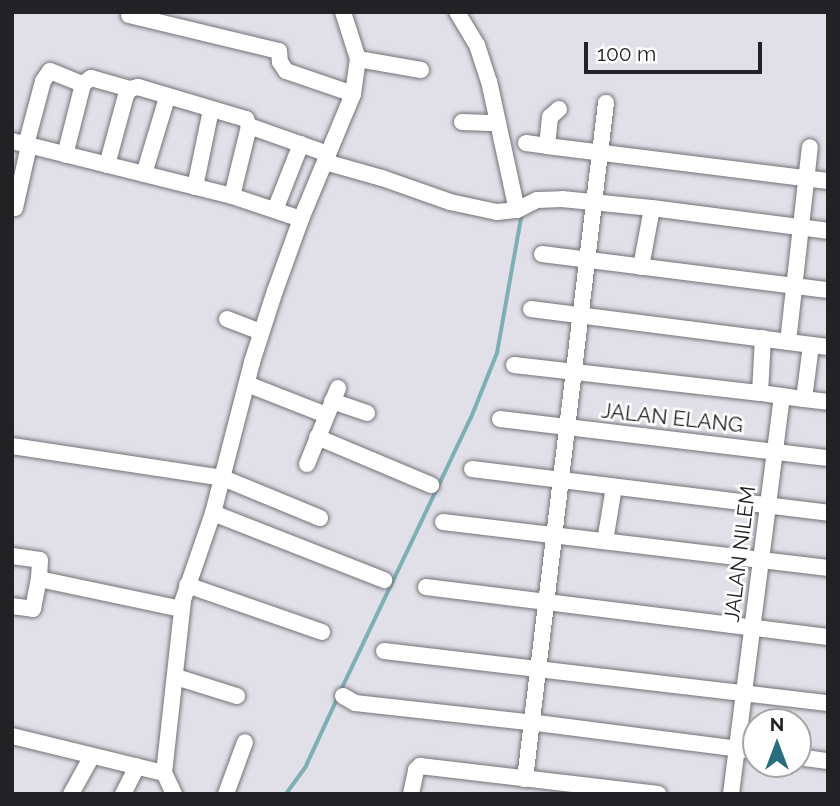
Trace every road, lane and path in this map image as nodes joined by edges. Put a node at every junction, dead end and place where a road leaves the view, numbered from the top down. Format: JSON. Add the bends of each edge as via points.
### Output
{"nodes":[{"id":1,"x":343,"y":12,"type":"edge"},
{"id":2,"x":457,"y":12,"type":"edge"},
{"id":3,"x":129,"y":15,"type":"dead end"},
{"id":4,"x":358,"y":59,"type":"junction"},
{"id":5,"x":421,"y":70,"type":"dead end"},
{"id":6,"x":83,"y":83,"type":"junction"},
{"id":7,"x":130,"y":89,"type":"junction"},
{"id":8,"x":353,"y":94,"type":"junction"},
{"id":9,"x":167,"y":98,"type":"junction"},
{"id":10,"x":606,"y":103,"type":"dead end"},
{"id":11,"x":559,"y":109,"type":"dead end"},
{"id":12,"x":211,"y":110,"type":"junction"},
{"id":13,"x":462,"y":122,"type":"dead end"},
{"id":14,"x":498,"y":124,"type":"junction"},
{"id":15,"x":248,"y":126,"type":"junction"},
{"id":16,"x":526,"y":143,"type":"dead end"},
{"id":17,"x":22,"y":144,"type":"edge"},
{"id":18,"x":301,"y":144,"type":"junction"},
{"id":19,"x":547,"y":146,"type":"junction"},
{"id":20,"x":810,"y":147,"type":"dead end"},
{"id":21,"x":600,"y":153,"type":"junction"},
{"id":22,"x":65,"y":155,"type":"junction"},
{"id":23,"x":326,"y":158,"type":"junction"},
{"id":24,"x":107,"y":165,"type":"junction"},
{"id":25,"x":144,"y":174,"type":"junction"},
{"id":26,"x":806,"y":178,"type":"junction"},
{"id":27,"x":828,"y":181,"type":"edge"},
{"id":28,"x":195,"y":187,"type":"junction"},
{"id":29,"x":232,"y":196,"type":"junction"},
{"id":30,"x":595,"y":202,"type":"junction"},
{"id":31,"x":522,"y":207,"type":"junction"},
{"id":32,"x":15,"y":208,"type":"dead end"},
{"id":33,"x":652,"y":208,"type":"junction"},
{"id":34,"x":275,"y":210,"type":"junction"},
{"id":35,"x":301,"y":219,"type":"junction"},
{"id":36,"x":802,"y":227,"type":"junction"},
{"id":37,"x":828,"y":231,"type":"edge"},
{"id":38,"x":541,"y":254,"type":"dead end"},
{"id":39,"x":587,"y":262,"type":"junction"},
{"id":40,"x":641,"y":267,"type":"junction"},
{"id":41,"x":795,"y":287,"type":"junction"},
{"id":42,"x":828,"y":290,"type":"edge"},
{"id":43,"x":531,"y":309,"type":"dead end"},
{"id":44,"x":580,"y":316,"type":"junction"},
{"id":45,"x":227,"y":319,"type":"dead end"},
{"id":46,"x":261,"y":332,"type":"junction"},
{"id":47,"x":763,"y":338,"type":"junction"},
{"id":48,"x":788,"y":342,"type":"junction"},
{"id":49,"x":811,"y":345,"type":"junction"},
{"id":50,"x":828,"y":347,"type":"edge"},
{"id":51,"x":514,"y":365,"type":"dead end"},
{"id":52,"x":573,"y":373,"type":"junction"},
{"id":53,"x":247,"y":384,"type":"junction"},
{"id":54,"x":760,"y":393,"type":"junction"},
{"id":55,"x":782,"y":396,"type":"junction"},
{"id":56,"x":804,"y":399,"type":"junction"},
{"id":57,"x":332,"y":401,"type":"junction"},
{"id":58,"x":828,"y":402,"type":"edge"},
{"id":59,"x":367,"y":413,"type":"dead end"},
{"id":60,"x":500,"y":419,"type":"dead end"},
{"id":61,"x":566,"y":428,"type":"junction"},
{"id":62,"x":317,"y":437,"type":"junction"},
{"id":63,"x":12,"y":446,"type":"edge"},
{"id":64,"x":773,"y":451,"type":"junction"},
{"id":65,"x":828,"y":458,"type":"edge"},
{"id":66,"x":307,"y":464,"type":"dead end"},
{"id":67,"x":472,"y":469,"type":"dead end"},
{"id":68,"x":223,"y":478,"type":"junction"},
{"id":69,"x":559,"y":480,"type":"junction"},
{"id":70,"x":432,"y":485,"type":"dead end"},
{"id":71,"x":614,"y":487,"type":"junction"},
{"id":72,"x":767,"y":506,"type":"junction"},
{"id":73,"x":213,"y":513,"type":"junction"},
{"id":74,"x":828,"y":513,"type":"edge"},
{"id":75,"x":320,"y":518,"type":"dead end"},
{"id":76,"x":443,"y":522,"type":"dead end"},
{"id":77,"x":552,"y":535,"type":"junction"},
{"id":78,"x":605,"y":541,"type":"junction"},
{"id":79,"x":12,"y":556,"type":"edge"},
{"id":80,"x":761,"y":560,"type":"junction"},
{"id":81,"x":828,"y":568,"type":"edge"},
{"id":82,"x":39,"y":579,"type":"junction"},
{"id":83,"x":384,"y":580,"type":"dead end"},
{"id":84,"x":187,"y":585,"type":"junction"},
{"id":85,"x":426,"y":587,"type":"dead end"},
{"id":86,"x":544,"y":601,"type":"junction"},
{"id":87,"x":12,"y":606,"type":"edge"},
{"id":88,"x":181,"y":609,"type":"junction"},
{"id":89,"x":752,"y":627,"type":"junction"},
{"id":90,"x":322,"y":632,"type":"dead end"},
{"id":91,"x":828,"y":637,"type":"edge"},
{"id":92,"x":384,"y":651,"type":"dead end"},
{"id":93,"x":536,"y":668,"type":"junction"},
{"id":94,"x":176,"y":677,"type":"junction"},
{"id":95,"x":744,"y":692,"type":"junction"},
{"id":96,"x":237,"y":696,"type":"dead end"},
{"id":97,"x":343,"y":696,"type":"dead end"},
{"id":98,"x":828,"y":703,"type":"edge"},
{"id":99,"x":532,"y":722,"type":"junction"},
{"id":100,"x":12,"y":736,"type":"edge"},
{"id":101,"x":245,"y":742,"type":"dead end"},
{"id":102,"x":737,"y":749,"type":"junction"},
{"id":103,"x":742,"y":750,"type":"edge"},
{"id":104,"x":92,"y":756,"type":"junction"},
{"id":105,"x":137,"y":766,"type":"junction"},
{"id":106,"x":164,"y":773,"type":"junction"},
{"id":107,"x":506,"y":777,"type":"junction"},
{"id":108,"x":525,"y":779,"type":"junction"},
{"id":109,"x":544,"y":787,"type":"edge"},
{"id":110,"x":71,"y":794,"type":"edge"},
{"id":111,"x":123,"y":794,"type":"edge"},
{"id":112,"x":174,"y":794,"type":"edge"},
{"id":113,"x":226,"y":794,"type":"edge"},
{"id":114,"x":411,"y":794,"type":"edge"},
{"id":115,"x":503,"y":794,"type":"edge"},
{"id":116,"x":659,"y":794,"type":"edge"},
{"id":117,"x":731,"y":794,"type":"edge"}],
"edges":[{"from":1,"to":4,"type":"street"},
{"from":2,"to":14,"type":"street","via":[[477,45]]},
{"from":3,"to":8,"type":"street","via":[[279,51],[286,71]]},
{"from":4,"to":5,"type":"street"},
{"from":4,"to":8,"type":"street"},
{"from":6,"to":7,"type":"street","via":[[91,78]]},
{"from":6,"to":17,"type":"street","via":[[47,72]]},
{"from":6,"to":22,"type":"street"},
{"from":7,"to":9,"type":"street","via":[[138,87]]},
{"from":7,"to":24,"type":"street"},
{"from":8,"to":23,"type":"street"},
{"from":9,"to":12,"type":"street"},
{"from":9,"to":25,"type":"street"},
{"from":10,"to":21,"type":"street"},
{"from":11,"to":19,"type":"street","via":[[550,117]]},
{"from":12,"to":15,"type":"street","via":[[246,119]]},
{"from":12,"to":28,"type":"street"},
{"from":13,"to":14,"type":"street"},
{"from":14,"to":31,"type":"street"},
{"from":15,"to":18,"type":"street"},
{"from":15,"to":29,"type":"street"},
{"from":16,"to":19,"type":"street"},
{"from":17,"to":22,"type":"street"},
{"from":17,"to":32,"type":"street"},
{"from":18,"to":23,"type":"street"},
{"from":18,"to":34,"type":"street"},
{"from":19,"to":21,"type":"street"},
{"from":20,"to":26,"type":"street"},
{"from":21,"to":26,"type":"street"},
{"from":21,"to":30,"type":"street"},
{"from":22,"to":24,"type":"street"},
{"from":23,"to":31,"type":"street","via":[[450,202],[497,212]]},
{"from":23,"to":35,"type":"street"},
{"from":24,"to":25,"type":"street"},
{"from":25,"to":28,"type":"street"},
{"from":26,"to":27,"type":"street"},
{"from":26,"to":36,"type":"street"},
{"from":28,"to":29,"type":"street"},
{"from":29,"to":34,"type":"street"},
{"from":30,"to":31,"type":"street","via":[[537,200]]},
{"from":30,"to":33,"type":"street"},
{"from":30,"to":39,"type":"street"},
{"from":33,"to":36,"type":"street"},
{"from":33,"to":40,"type":"street"},
{"from":34,"to":35,"type":"street"},
{"from":35,"to":46,"type":"street"},
{"from":36,"to":37,"type":"street"},
{"from":36,"to":41,"type":"street"},
{"from":38,"to":39,"type":"street"},
{"from":39,"to":40,"type":"street"},
{"from":39,"to":44,"type":"street"},
{"from":40,"to":41,"type":"street"},
{"from":41,"to":42,"type":"street"},
{"from":41,"to":48,"type":"street"},
{"from":43,"to":44,"type":"street"},
{"from":44,"to":47,"type":"street"},
{"from":44,"to":52,"type":"street"},
{"from":45,"to":46,"type":"street"},
{"from":46,"to":53,"type":"street"},
{"from":47,"to":48,"type":"street"},
{"from":47,"to":54,"type":"street"},
{"from":48,"to":49,"type":"street"},
{"from":49,"to":50,"type":"street"},
{"from":49,"to":56,"type":"street"},
{"from":51,"to":52,"type":"street"},
{"from":52,"to":54,"type":"street"},
{"from":52,"to":61,"type":"street"},
{"from":53,"to":57,"type":"street"},
{"from":53,"to":68,"type":"street"},
{"from":54,"to":55,"type":"street"},
{"from":55,"to":56,"type":"street"},
{"from":55,"to":64,"type":"street","name":"JALAN NILEM"},
{"from":56,"to":58,"type":"street"},
{"from":57,"to":59,"type":"street"},
{"from":57,"to":62,"type":"street"},
{"from":60,"to":61,"type":"street","name":"JALAN ELANG"},
{"from":61,"to":64,"type":"street","name":"JALAN ELANG"},
{"from":61,"to":69,"type":"street"},
{"from":62,"to":66,"type":"street"},
{"from":62,"to":70,"type":"street"},
{"from":63,"to":68,"type":"street"},
{"from":64,"to":65,"type":"street","name":"JALAN ELANG"},
{"from":64,"to":72,"type":"street","name":"JALAN NILEM"},
{"from":67,"to":69,"type":"street"},
{"from":68,"to":73,"type":"street"},
{"from":68,"to":75,"type":"street"},
{"from":69,"to":71,"type":"street"},
{"from":69,"to":77,"type":"street"},
{"from":71,"to":72,"type":"street"},
{"from":71,"to":78,"type":"street"},
{"from":72,"to":74,"type":"street"},
{"from":72,"to":80,"type":"street","name":"JALAN NILEM"},
{"from":73,"to":83,"type":"street"},
{"from":73,"to":84,"type":"street"},
{"from":76,"to":77,"type":"street"},
{"from":77,"to":78,"type":"street"},
{"from":77,"to":86,"type":"street"},
{"from":78,"to":80,"type":"street"},
{"from":79,"to":82,"type":"street","via":[[40,560]]},
{"from":80,"to":81,"type":"street"},
{"from":80,"to":89,"type":"street","name":"JALAN NILEM"},
{"from":82,"to":87,"type":"street","via":[[33,609]]},
{"from":82,"to":88,"type":"street"},
{"from":84,"to":88,"type":"street"},
{"from":84,"to":90,"type":"street"},
{"from":85,"to":86,"type":"street"},
{"from":86,"to":89,"type":"street"},
{"from":86,"to":93,"type":"street"},
{"from":88,"to":94,"type":"street"},
{"from":89,"to":91,"type":"street"},
{"from":89,"to":95,"type":"street","name":"JALAN NILEM"},
{"from":92,"to":93,"type":"street"},
{"from":93,"to":95,"type":"street"},
{"from":93,"to":99,"type":"street"},
{"from":94,"to":96,"type":"street"},
{"from":94,"to":106,"type":"street"},
{"from":95,"to":98,"type":"street"},
{"from":95,"to":102,"type":"street","name":"JALAN NILEM"},
{"from":97,"to":99,"type":"street","via":[[355,703]]},
{"from":99,"to":102,"type":"street"},
{"from":99,"to":108,"type":"street"},
{"from":100,"to":104,"type":"street","via":[[27,747]]},
{"from":101,"to":113,"type":"street"},
{"from":102,"to":103,"type":"street"},
{"from":102,"to":117,"type":"street","name":"JALAN NILEM"},
{"from":104,"to":105,"type":"street"},
{"from":104,"to":110,"type":"street"},
{"from":105,"to":106,"type":"street"},
{"from":105,"to":111,"type":"street"},
{"from":106,"to":112,"type":"street"},
{"from":107,"to":108,"type":"street"},
{"from":107,"to":114,"type":"street","via":[[420,766]]},
{"from":107,"to":115,"type":"street"},
{"from":108,"to":109,"type":"street"},
{"from":109,"to":116,"type":"street"}]}
